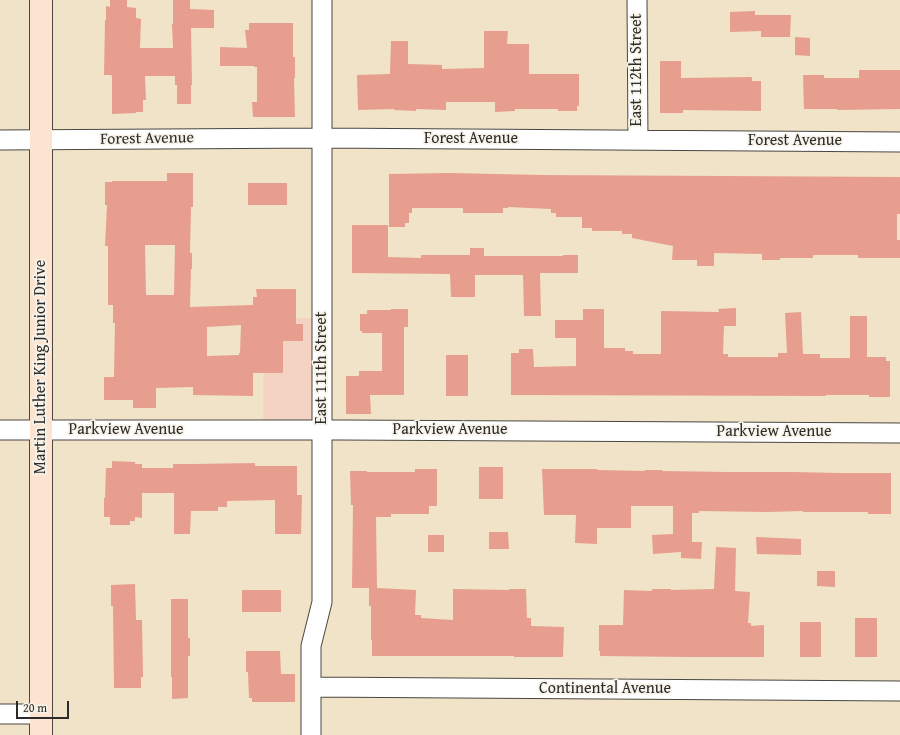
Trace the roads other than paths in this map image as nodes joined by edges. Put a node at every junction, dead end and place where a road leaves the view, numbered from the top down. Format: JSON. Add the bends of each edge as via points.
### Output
{"nodes":[{"id":1,"x":41,"y":0,"type":"edge"},
{"id":2,"x":322,"y":0,"type":"edge"},
{"id":3,"x":637,"y":0,"type":"edge"},
{"id":4,"x":322,"y":138,"type":"junction"},
{"id":5,"x":0,"y":140,"type":"edge"},
{"id":6,"x":42,"y":140,"type":"junction"},
{"id":7,"x":638,"y":140,"type":"junction"},
{"id":8,"x":900,"y":142,"type":"edge"},
{"id":9,"x":0,"y":430,"type":"edge"},
{"id":10,"x":41,"y":430,"type":"junction"},
{"id":11,"x":322,"y":430,"type":"junction"},
{"id":12,"x":900,"y":433,"type":"edge"},
{"id":13,"x":311,"y":687,"type":"junction"},
{"id":14,"x":900,"y":691,"type":"edge"},
{"id":15,"x":0,"y":714,"type":"edge"},
{"id":16,"x":42,"y":724,"type":"edge"},
{"id":17,"x":311,"y":735,"type":"edge"}],
"edges":[{"from":1,"to":6,"type":"street","name":"Martin Luther King Junior Drive"},
{"from":2,"to":4,"type":"street","name":"East 111th Street"},
{"from":3,"to":7,"type":"street","name":"East 112th Street"},
{"from":4,"to":6,"type":"street","name":"Forest Avenue"},
{"from":4,"to":7,"type":"street","name":"Forest Avenue"},
{"from":4,"to":11,"type":"street","name":"East 111th Street"},
{"from":5,"to":6,"type":"street","name":"Forest Avenue"},
{"from":6,"to":10,"type":"street","name":"Martin Luther King Junior Drive"},
{"from":7,"to":8,"type":"street","name":"Forest Avenue"},
{"from":9,"to":10,"type":"street","name":"Parkview Avenue"},
{"from":10,"to":11,"type":"street","name":"Parkview Avenue"},
{"from":10,"to":16,"type":"street","name":"Martin Luther King Junior Drive"},
{"from":11,"to":12,"type":"street","name":"Parkview Avenue"},
{"from":11,"to":13,"type":"street","name":"East 111th Street","via":[[322,602],[311,646]]},
{"from":13,"to":14,"type":"street","name":"Continental Avenue"},
{"from":13,"to":17,"type":"street","name":"East 111th Street"},
{"from":15,"to":16,"type":"street"}]}
